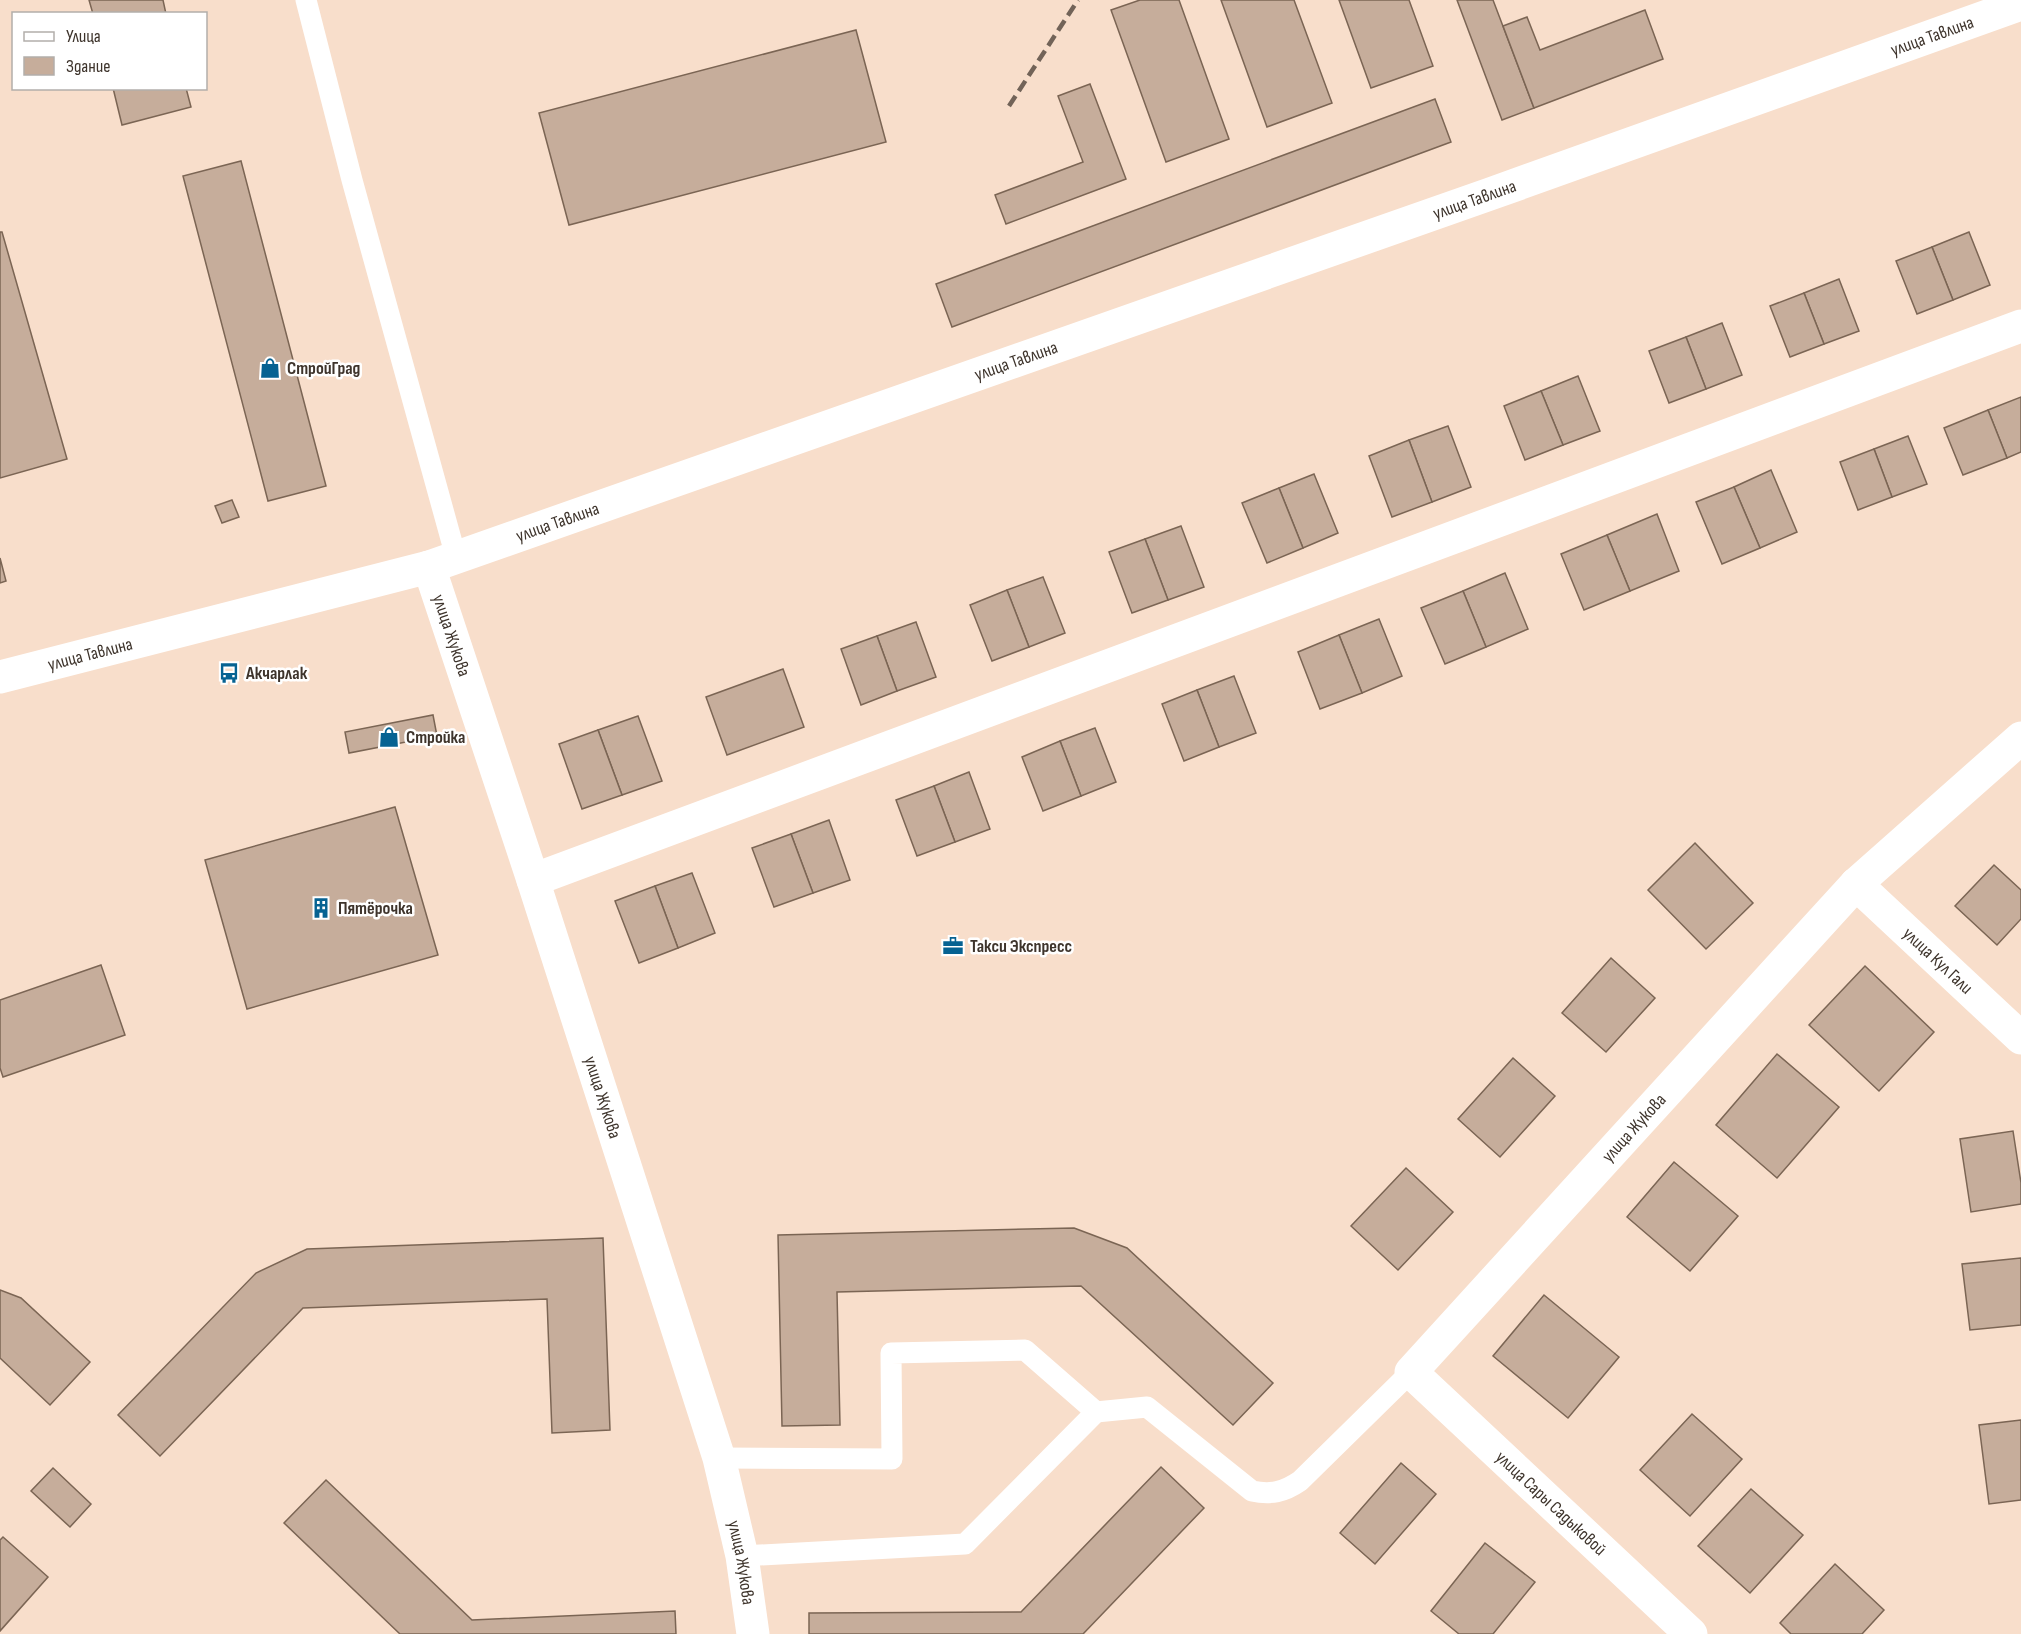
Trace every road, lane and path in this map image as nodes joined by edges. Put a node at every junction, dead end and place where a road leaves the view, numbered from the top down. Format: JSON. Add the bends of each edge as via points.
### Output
{"nodes":[{"id":1,"x":306,"y":0,"type":"edge"},
{"id":2,"x":2021,"y":4,"type":"edge"},
{"id":3,"x":2021,"y":326,"type":"edge"},
{"id":4,"x":443,"y":562,"type":"junction"},
{"id":5,"x":0,"y":677,"type":"edge"},
{"id":6,"x":2021,"y":738,"type":"edge"},
{"id":7,"x":533,"y":880,"type":"junction"},
{"id":8,"x":1856,"y":884,"type":"junction"},
{"id":9,"x":2021,"y":1038,"type":"edge"},
{"id":10,"x":1411,"y":1372,"type":"junction"},
{"id":11,"x":1096,"y":1412,"type":"junction"},
{"id":12,"x":719,"y":1458,"type":"junction"},
{"id":13,"x":742,"y":1556,"type":"junction"},
{"id":14,"x":753,"y":1634,"type":"edge"},
{"id":15,"x":1691,"y":1634,"type":"edge"}],
"edges":[{"from":1,"to":4,"type":"lane"},
{"from":2,"to":4,"type":"street","name":"улица Тавлина"},
{"from":3,"to":7,"type":"street"},
{"from":4,"to":5,"type":"street","name":"улица Тавлина"},
{"from":4,"to":7,"type":"street","name":"улица Жукова"},
{"from":6,"to":8,"type":"street","name":"улица Жукова"},
{"from":7,"to":12,"type":"street","name":"улица Жукова"},
{"from":8,"to":9,"type":"street","name":"улица Кул Гали"},
{"from":8,"to":10,"type":"street","name":"улица Жукова"},
{"from":10,"to":11,"type":"lane","via":[[1300,1481],[1288,1489],[1264,1494],[1252,1491],[1147,1407]]},
{"from":10,"to":15,"type":"street","name":"улица Сары Садыковой"},
{"from":11,"to":12,"type":"lane","via":[[1025,1350],[891,1353],[892,1459]]},
{"from":11,"to":13,"type":"lane","via":[[965,1544]]},
{"from":12,"to":13,"type":"street","name":"улица Жукова"},
{"from":13,"to":14,"type":"street","name":"улица Жукова"}]}
